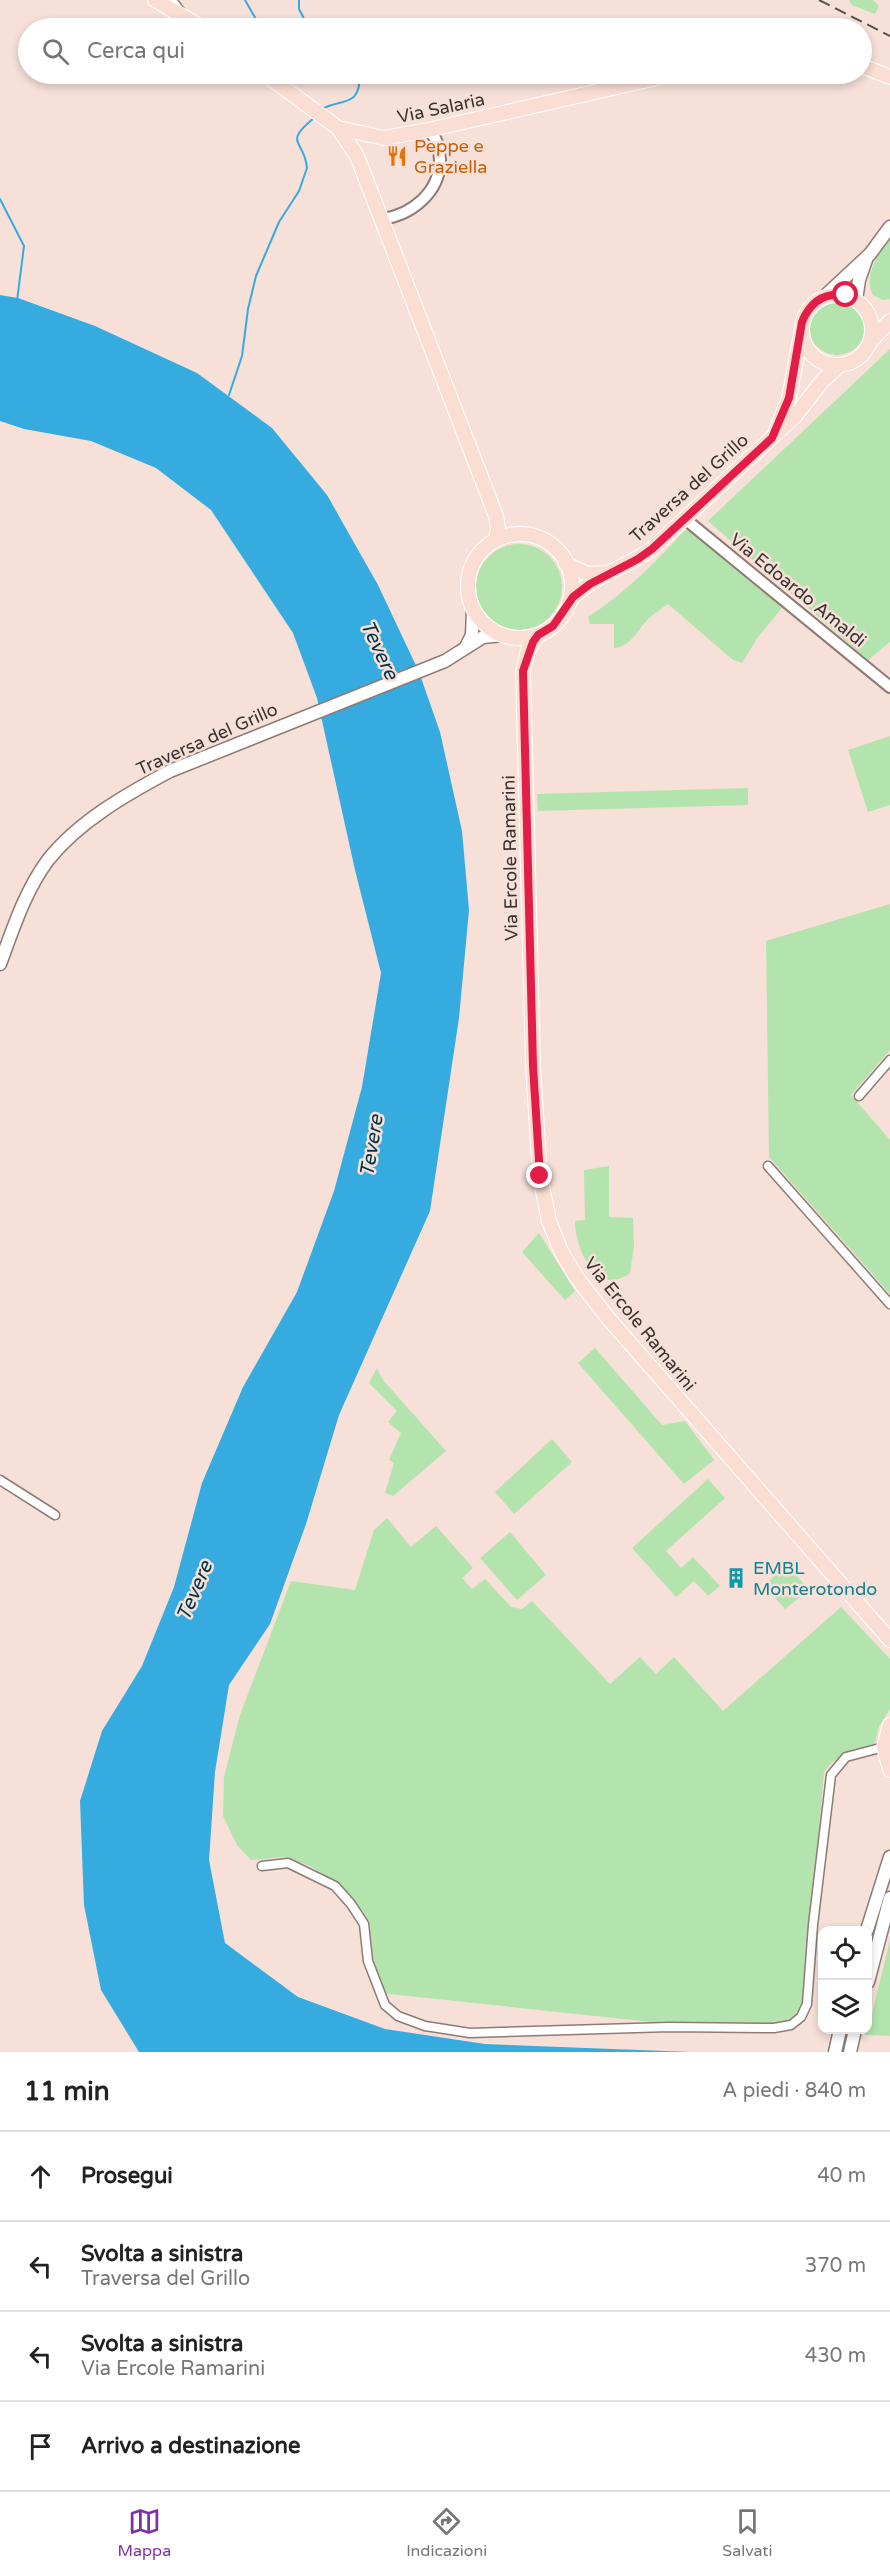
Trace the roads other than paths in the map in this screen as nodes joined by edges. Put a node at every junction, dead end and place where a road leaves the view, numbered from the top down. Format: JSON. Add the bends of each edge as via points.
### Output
{"nodes":[{"id":1,"x":155,"y":0,"type":"edge"},
{"id":2,"x":172,"y":0,"type":"edge"},
{"id":3,"x":183,"y":15,"type":"junction"},
{"id":4,"x":187,"y":18,"type":"edge"},
{"id":5,"x":872,"y":70,"type":"edge"},
{"id":6,"x":890,"y":77,"type":"edge"},
{"id":7,"x":279,"y":84,"type":"edge"},
{"id":8,"x":629,"y":84,"type":"edge"},
{"id":9,"x":335,"y":126,"type":"junction"},
{"id":10,"x":428,"y":130,"type":"junction"},
{"id":11,"x":384,"y":138,"type":"junction"},
{"id":12,"x":359,"y":163,"type":"junction"},
{"id":13,"x":382,"y":219,"type":"junction"},
{"id":14,"x":890,"y":227,"type":"edge"},
{"id":15,"x":870,"y":254,"type":"junction"},
{"id":16,"x":825,"y":296,"type":"junction"},
{"id":17,"x":856,"y":300,"type":"junction"},
{"id":18,"x":867,"y":310,"type":"junction"},
{"id":19,"x":890,"y":313,"type":"edge"},
{"id":20,"x":890,"y":321,"type":"edge"},
{"id":21,"x":801,"y":334,"type":"junction"},
{"id":22,"x":870,"y":342,"type":"junction"},
{"id":23,"x":840,"y":365,"type":"junction"},
{"id":24,"x":772,"y":438,"type":"junction"},
{"id":25,"x":685,"y":519,"type":"junction"},
{"id":26,"x":495,"y":540,"type":"junction"},
{"id":27,"x":567,"y":564,"type":"junction"},
{"id":28,"x":614,"y":571,"type":"junction"},
{"id":29,"x":569,"y":602,"type":"junction"},
{"id":30,"x":473,"y":609,"type":"junction"},
{"id":31,"x":503,"y":635,"type":"junction"},
{"id":32,"x":538,"y":635,"type":"junction"},
{"id":33,"x":465,"y":648,"type":"junction"},
{"id":34,"x":523,"y":671,"type":"junction"},
{"id":35,"x":890,"y":687,"type":"edge"},
{"id":36,"x":0,"y":964,"type":"edge"},
{"id":37,"x":890,"y":1060,"type":"edge"},
{"id":38,"x":859,"y":1095,"type":"dead end"},
{"id":39,"x":768,"y":1166,"type":"dead end"},
{"id":40,"x":890,"y":1304,"type":"edge"},
{"id":41,"x":0,"y":1480,"type":"edge"},
{"id":42,"x":55,"y":1515,"type":"dead end"},
{"id":43,"x":890,"y":1640,"type":"edge"},
{"id":44,"x":890,"y":1725,"type":"edge"},
{"id":45,"x":884,"y":1747,"type":"junction"},
{"id":46,"x":890,"y":1770,"type":"edge"},
{"id":47,"x":890,"y":1857,"type":"edge"},
{"id":48,"x":262,"y":1866,"type":"dead end"},
{"id":49,"x":890,"y":1898,"type":"edge"},
{"id":50,"x":868,"y":1926,"type":"edge"},
{"id":51,"x":868,"y":1980,"type":"edge"},
{"id":52,"x":839,"y":2034,"type":"edge"},
{"id":53,"x":854,"y":2034,"type":"edge"},
{"id":54,"x":835,"y":2052,"type":"edge"},
{"id":55,"x":850,"y":2052,"type":"edge"}],
"edges":[{"from":1,"to":3,"type":"main road"},
{"from":2,"to":3,"type":"street"},
{"from":3,"to":4,"type":"main road"},
{"from":5,"to":6,"type":"main road"},
{"from":7,"to":9,"type":"main road","name":"Via Salaria"},
{"from":8,"to":10,"type":"main road","name":"Via Salaria"},
{"from":9,"to":11,"type":"main road","name":"Via Salaria"},
{"from":9,"to":12,"type":"main road","via":[[350,143]]},
{"from":10,"to":11,"type":"main road","name":"Via Salaria"},
{"from":10,"to":13,"type":"street","via":[[436,138],[439,150],[435,184],[411,209]]},
{"from":11,"to":12,"type":"main road","via":[[362,148]]},
{"from":12,"to":13,"type":"main road"},
{"from":13,"to":26,"type":"main road","via":[[496,516]]},
{"from":14,"to":15,"type":"main road"},
{"from":15,"to":16,"type":"main road"},
{"from":15,"to":17,"type":"main road"},
{"from":16,"to":17,"type":"main road","via":[[836,294]]},
{"from":16,"to":21,"type":"main road","via":[[807,310]]},
{"from":17,"to":18,"type":"main road"},
{"from":18,"to":19,"type":"main road"},
{"from":18,"to":22,"type":"main road","via":[[872,331]]},
{"from":20,"to":22,"type":"main road"},
{"from":21,"to":23,"type":"main road","via":[[804,344],[819,360]]},
{"from":21,"to":24,"type":"main road","name":"Traversa del Grillo","via":[[789,398]]},
{"from":22,"to":23,"type":"main road","via":[[858,358]]},
{"from":23,"to":24,"type":"main road","name":"Traversa del Grillo"},
{"from":24,"to":25,"type":"main road","name":"Traversa del Grillo"},
{"from":25,"to":28,"type":"main road","name":"Traversa del Grillo","via":[[652,549]]},
{"from":25,"to":35,"type":"street","name":"Via Edoardo Amaldi"},
{"from":26,"to":27,"type":"main road","via":[[524,535],[538,538],[551,545]]},
{"from":26,"to":30,"type":"main road","via":[[473,563],[468,586]]},
{"from":27,"to":28,"type":"main road","via":[[588,574]]},
{"from":27,"to":29,"type":"main road","via":[[571,579]]},
{"from":28,"to":29,"type":"main road","name":"Traversa del Grillo"},
{"from":29,"to":32,"type":"main road","name":"Traversa del Grillo","via":[[553,626]]},
{"from":30,"to":31,"type":"main road","via":[[482,622]]},
{"from":30,"to":33,"type":"main road","via":[[472,635]]},
{"from":31,"to":32,"type":"main road","name":"Traversa del Grillo"},
{"from":31,"to":33,"type":"main road","name":"Traversa del Grillo","via":[[483,637]]},
{"from":31,"to":34,"type":"main road","name":"Via Ercole Ramarini","via":[[518,653]]},
{"from":32,"to":34,"type":"main road","name":"Via Ercole Ramarini","via":[[528,650]]},
{"from":33,"to":36,"type":"main road","name":"Traversa del Grillo","via":[[435,665],[288,722],[151,782],[108,808],[51,857],[21,910]]},
{"from":34,"to":43,"type":"main road","name":"Via Ercole Ramarini","via":[[538,1148],[542,1192],[553,1235],[577,1278],[608,1318]]},
{"from":37,"to":38,"type":"street"},
{"from":39,"to":40,"type":"street"},
{"from":41,"to":42,"type":"street"},
{"from":44,"to":45,"type":"main road"},
{"from":45,"to":46,"type":"main road"},
{"from":45,"to":48,"type":"street","via":[[846,1757],[831,1775],[807,2004],[801,2018],[791,2025],[470,2033],[425,2026],[398,2016],[385,2005],[368,1960],[364,1924],[335,1886],[288,1863]]},
{"from":47,"to":50,"type":"main road"},
{"from":49,"to":51,"type":"main road"},
{"from":52,"to":54,"type":"main road"},
{"from":53,"to":55,"type":"main road"}]}
